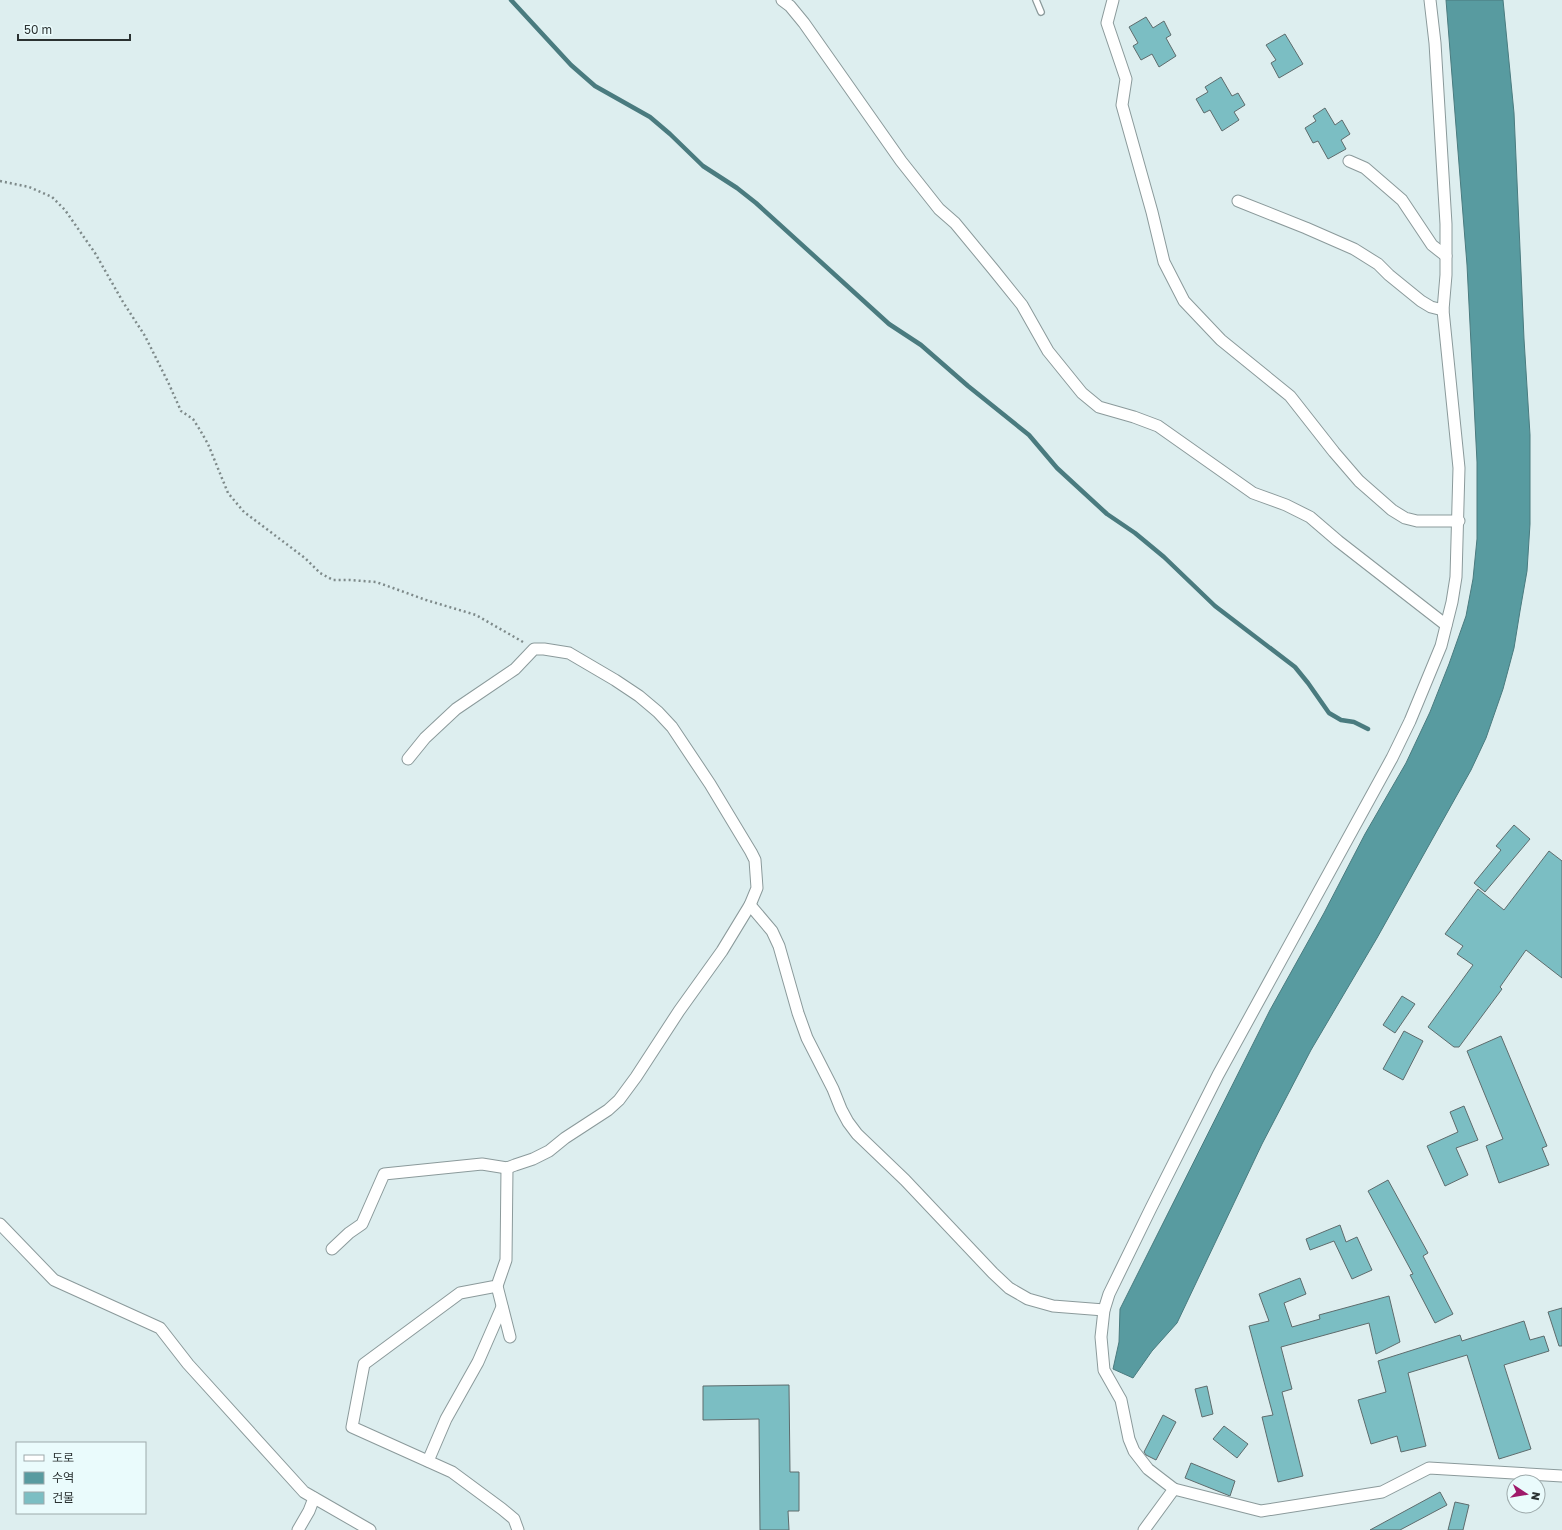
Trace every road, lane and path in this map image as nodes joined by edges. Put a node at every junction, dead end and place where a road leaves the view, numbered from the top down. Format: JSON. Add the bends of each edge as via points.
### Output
{"nodes":[{"id":1,"x":782,"y":0,"type":"edge"},
{"id":2,"x":1036,"y":0,"type":"edge"},
{"id":3,"x":1113,"y":0,"type":"edge"},
{"id":4,"x":1430,"y":0,"type":"edge"},
{"id":5,"x":1041,"y":12,"type":"dead end"},
{"id":6,"x":1348,"y":161,"type":"dead end"},
{"id":7,"x":0,"y":182,"type":"edge"},
{"id":8,"x":1238,"y":201,"type":"dead end"},
{"id":9,"x":1446,"y":256,"type":"junction"},
{"id":10,"x":1443,"y":310,"type":"junction"},
{"id":11,"x":1458,"y":521,"type":"junction"},
{"id":12,"x":1446,"y":626,"type":"junction"},
{"id":13,"x":534,"y":650,"type":"junction"},
{"id":14,"x":408,"y":759,"type":"dead end"},
{"id":15,"x":750,"y":905,"type":"junction"},
{"id":16,"x":507,"y":1168,"type":"junction"},
{"id":17,"x":0,"y":1224,"type":"edge"},
{"id":18,"x":332,"y":1249,"type":"dead end"},
{"id":19,"x":497,"y":1286,"type":"junction"},
{"id":20,"x":502,"y":1307,"type":"junction"},
{"id":21,"x":1104,"y":1310,"type":"junction"},
{"id":22,"x":510,"y":1337,"type":"dead end"},
{"id":23,"x":428,"y":1461,"type":"junction"},
{"id":24,"x":1562,"y":1476,"type":"edge"},
{"id":25,"x":1174,"y":1489,"type":"junction"},
{"id":26,"x":314,"y":1498,"type":"junction"},
{"id":27,"x":344,"y":1516,"type":"junction"},
{"id":28,"x":298,"y":1530,"type":"edge"},
{"id":29,"x":348,"y":1530,"type":"edge"},
{"id":30,"x":370,"y":1530,"type":"edge"},
{"id":31,"x":518,"y":1530,"type":"edge"},
{"id":32,"x":1144,"y":1530,"type":"edge"}],
"edges":[{"from":1,"to":12,"type":"street","via":[[804,23],[900,161],[1022,305],[1048,351],[1082,392],[1099,407],[1158,426],[1253,493],[1310,517]]},
{"from":2,"to":5,"type":"lane"},
{"from":3,"to":11,"type":"street","via":[[1108,23],[1126,79],[1122,105],[1164,262],[1184,300],[1221,340],[1290,396],[1359,481],[1388,506],[1405,518],[1417,521]]},
{"from":4,"to":9,"type":"street","via":[[1435,43]]},
{"from":6,"to":9,"type":"street","via":[[1365,168],[1402,200],[1432,245]]},
{"from":7,"to":13,"type":"path","via":[[29,188],[52,197],[65,210],[95,253],[144,336],[181,411],[193,419],[200,430],[228,493],[244,512],[305,558],[320,573],[333,580],[376,582],[476,615]]},
{"from":8,"to":10,"type":"street","via":[[1354,249],[1378,264],[1421,301]]},
{"from":9,"to":10,"type":"street"},
{"from":10,"to":11,"type":"street","via":[[1459,468]]},
{"from":11,"to":12,"type":"street","via":[[1456,577]]},
{"from":12,"to":21,"type":"street","via":[[1433,666],[1395,752],[1218,1075],[1150,1208],[1109,1294]]},
{"from":13,"to":14,"type":"street","via":[[515,669],[456,709],[425,738]]},
{"from":13,"to":15,"type":"street","via":[[568,653],[639,696],[672,727],[710,784],[755,860],[757,888]]},
{"from":15,"to":16,"type":"street","via":[[722,952],[678,1011],[619,1100],[549,1151]]},
{"from":15,"to":21,"type":"street","via":[[772,931],[807,1038],[841,1109],[857,1134],[1009,1288],[1028,1299],[1054,1306]]},
{"from":16,"to":18,"type":"street","via":[[482,1164],[384,1174],[362,1224]]},
{"from":16,"to":19,"type":"street","via":[[506,1260]]},
{"from":17,"to":26,"type":"street","via":[[54,1280],[160,1328],[188,1364],[304,1492]]},
{"from":19,"to":20,"type":"street"},
{"from":19,"to":23,"type":"street","via":[[460,1293],[364,1364],[352,1427]]},
{"from":20,"to":22,"type":"street"},
{"from":20,"to":23,"type":"street","via":[[478,1362],[446,1419]]},
{"from":21,"to":25,"type":"street","via":[[1101,1337],[1104,1370],[1121,1400],[1134,1451],[1148,1469]]},
{"from":23,"to":31,"type":"street","via":[[452,1472],[502,1509],[514,1519]]},
{"from":24,"to":25,"type":"street","via":[[1429,1468],[1382,1492],[1261,1511]]},
{"from":25,"to":32,"type":"street"},
{"from":26,"to":27,"type":"street"},
{"from":26,"to":28,"type":"street"},
{"from":27,"to":29,"type":"street"},
{"from":27,"to":30,"type":"street"}]}
